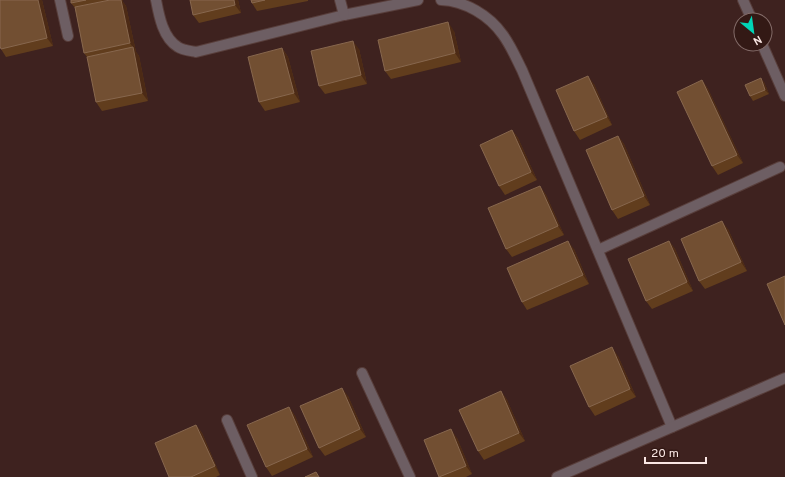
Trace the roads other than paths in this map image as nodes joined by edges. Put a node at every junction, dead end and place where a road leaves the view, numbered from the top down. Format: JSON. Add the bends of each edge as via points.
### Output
{"nodes":[{"id":1,"x":60,"y":0,"type":"edge"},
{"id":2,"x":156,"y":0,"type":"edge"},
{"id":3,"x":340,"y":0,"type":"edge"},
{"id":4,"x":418,"y":0,"type":"edge"},
{"id":5,"x":441,"y":0,"type":"edge"},
{"id":6,"x":743,"y":0,"type":"edge"},
{"id":7,"x":748,"y":12,"type":"edge"},
{"id":8,"x":344,"y":15,"type":"junction"},
{"id":9,"x":68,"y":36,"type":"dead end"},
{"id":10,"x":766,"y":52,"type":"edge"},
{"id":11,"x":785,"y":96,"type":"edge"},
{"id":12,"x":780,"y":167,"type":"dead end"},
{"id":13,"x":598,"y":250,"type":"junction"},
{"id":14,"x":362,"y":373,"type":"dead end"},
{"id":15,"x":785,"y":378,"type":"edge"},
{"id":16,"x":227,"y":420,"type":"dead end"},
{"id":17,"x":672,"y":427,"type":"junction"},
{"id":18,"x":252,"y":477,"type":"edge"},
{"id":19,"x":410,"y":477,"type":"edge"},
{"id":20,"x":557,"y":477,"type":"edge"}],
"edges":[{"from":1,"to":9,"type":"street"},
{"from":2,"to":8,"type":"street","via":[[168,38],[178,48],[196,52]]},
{"from":3,"to":8,"type":"street"},
{"from":4,"to":8,"type":"street"},
{"from":5,"to":13,"type":"street","via":[[473,8],[489,19],[503,34],[522,70]]},
{"from":6,"to":7,"type":"street"},
{"from":10,"to":11,"type":"street"},
{"from":12,"to":13,"type":"street"},
{"from":13,"to":17,"type":"street"},
{"from":14,"to":19,"type":"street"},
{"from":15,"to":17,"type":"street"},
{"from":16,"to":18,"type":"street"},
{"from":17,"to":20,"type":"street"}]}
